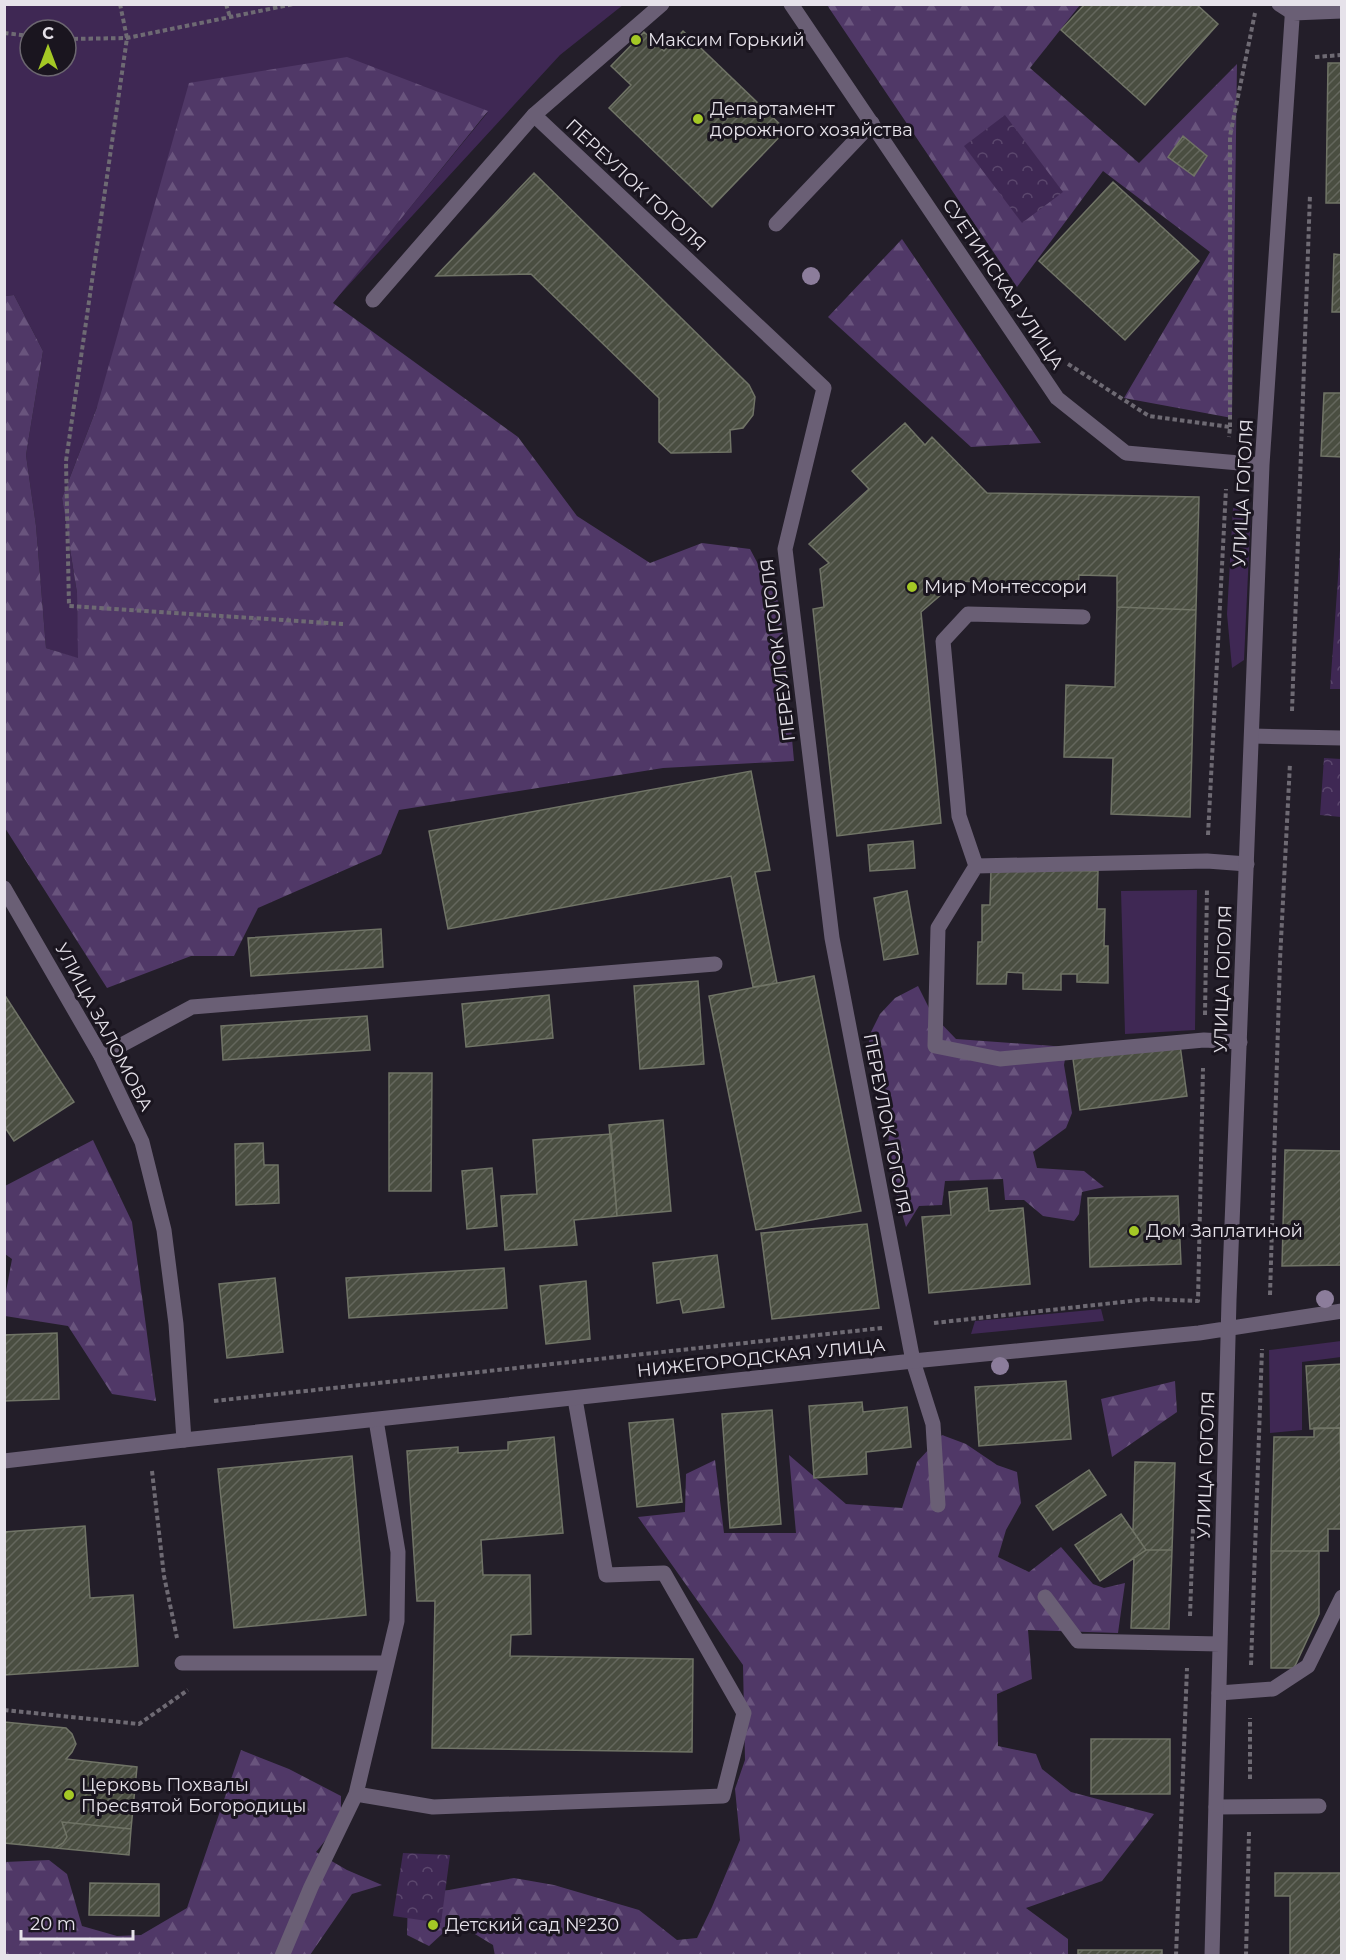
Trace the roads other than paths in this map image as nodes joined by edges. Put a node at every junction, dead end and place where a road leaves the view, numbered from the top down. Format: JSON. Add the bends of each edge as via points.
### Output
{"nodes":[{"id":1,"x":662,"y":4,"type":"edge"},
{"id":2,"x":791,"y":4,"type":"edge"},
{"id":3,"x":1279,"y":4,"type":"edge"},
{"id":4,"x":1293,"y":9,"type":"edge"},
{"id":5,"x":1341,"y":11,"type":"edge"},
{"id":6,"x":534,"y":115,"type":"junction"},
{"id":7,"x":872,"y":123,"type":"junction"},
{"id":8,"x":776,"y":224,"type":"dead end"},
{"id":9,"x":373,"y":300,"type":"dead end"},
{"id":10,"x":1262,"y":465,"type":"junction"},
{"id":11,"x":1083,"y":617,"type":"dead end"},
{"id":12,"x":1252,"y":736,"type":"junction"},
{"id":13,"x":1341,"y":738,"type":"edge"},
{"id":14,"x":1247,"y":864,"type":"junction"},
{"id":15,"x":976,"y":866,"type":"junction"},
{"id":16,"x":4,"y":888,"type":"edge"},
{"id":17,"x":715,"y":964,"type":"dead end"},
{"id":18,"x":1240,"y":1042,"type":"junction"},
{"id":19,"x":101,"y":1056,"type":"junction"},
{"id":20,"x":1341,"y":1311,"type":"edge"},
{"id":21,"x":1229,"y":1329,"type":"junction"},
{"id":22,"x":913,"y":1361,"type":"junction"},
{"id":23,"x":575,"y":1399,"type":"junction"},
{"id":24,"x":376,"y":1420,"type":"junction"},
{"id":25,"x":184,"y":1440,"type":"junction"},
{"id":26,"x":4,"y":1461,"type":"edge"},
{"id":27,"x":938,"y":1505,"type":"dead end"},
{"id":28,"x":1045,"y":1597,"type":"dead end"},
{"id":29,"x":1341,"y":1597,"type":"edge"},
{"id":30,"x":1220,"y":1644,"type":"junction"},
{"id":31,"x":182,"y":1663,"type":"road end"},
{"id":32,"x":387,"y":1663,"type":"junction"},
{"id":33,"x":1219,"y":1693,"type":"junction"},
{"id":34,"x":356,"y":1794,"type":"junction"},
{"id":35,"x":1318,"y":1806,"type":"dead end"},
{"id":36,"x":1216,"y":1807,"type":"junction"},
{"id":37,"x":282,"y":1956,"type":"edge"},
{"id":38,"x":1212,"y":1956,"type":"edge"}],
"edges":[{"from":1,"to":6,"type":"street","name":"ПЕРЕУЛОК ГОГОЛЯ"},
{"from":2,"to":7,"type":"street","name":"СУЕТИНСКАЯ УЛИЦА"},
{"from":3,"to":4,"type":"street"},
{"from":4,"to":5,"type":"street"},
{"from":4,"to":10,"type":"street","name":"УЛИЦА ГОГОЛЯ"},
{"from":6,"to":9,"type":"street"},
{"from":6,"to":22,"type":"street","name":"ПЕРЕУЛОК ГОГОЛЯ","via":[[824,388],[785,549],[832,938]]},
{"from":7,"to":8,"type":"street"},
{"from":7,"to":10,"type":"street","name":"СУЕТИНСКАЯ УЛИЦА","via":[[1057,398],[1126,453]]},
{"from":10,"to":12,"type":"street","name":"УЛИЦА ГОГОЛЯ"},
{"from":11,"to":15,"type":"street","via":[[968,614],[943,640],[959,816]]},
{"from":12,"to":13,"type":"street"},
{"from":12,"to":14,"type":"street","name":"УЛИЦА ГОГОЛЯ"},
{"from":14,"to":15,"type":"street","via":[[1207,861]]},
{"from":14,"to":18,"type":"street","name":"УЛИЦА ГОГОЛЯ"},
{"from":15,"to":18,"type":"street","via":[[938,928],[935,1046],[1000,1059],[1204,1040]]},
{"from":16,"to":19,"type":"street","name":"УЛИЦА ЗАЛОМОВА"},
{"from":17,"to":19,"type":"street","via":[[192,1007]]},
{"from":18,"to":21,"type":"street","name":"УЛИЦА ГОГОЛЯ"},
{"from":19,"to":25,"type":"street","name":"УЛИЦА ЗАЛОМОВА","via":[[142,1142],[164,1230],[176,1324]]},
{"from":20,"to":21,"type":"street","name":"НИЖЕГОРОДСКАЯ УЛИЦА"},
{"from":21,"to":22,"type":"street","name":"НИЖЕГОРОДСКАЯ УЛИЦА"},
{"from":21,"to":30,"type":"street","name":"УЛИЦА ГОГОЛЯ"},
{"from":22,"to":23,"type":"street","name":"НИЖЕГОРОДСКАЯ УЛИЦА"},
{"from":22,"to":27,"type":"street","name":"ПЕРЕУЛОК ГОГОЛЯ","via":[[933,1424]]},
{"from":23,"to":24,"type":"street","name":"НИЖЕГОРОДСКАЯ УЛИЦА"},
{"from":23,"to":34,"type":"street","via":[[606,1575],[664,1573],[744,1713],[723,1796],[433,1807]]},
{"from":24,"to":25,"type":"street","name":"НИЖЕГОРОДСКАЯ УЛИЦА"},
{"from":24,"to":32,"type":"street","via":[[398,1552],[397,1621]]},
{"from":25,"to":26,"type":"street","name":"НИЖЕГОРОДСКАЯ УЛИЦА"},
{"from":28,"to":30,"type":"street","via":[[1078,1641]]},
{"from":29,"to":33,"type":"street","via":[[1308,1666],[1273,1689]]},
{"from":30,"to":33,"type":"street","name":"УЛИЦА ГОГОЛЯ"},
{"from":31,"to":32,"type":"street"},
{"from":32,"to":34,"type":"street"},
{"from":33,"to":36,"type":"street","name":"УЛИЦА ГОГОЛЯ"},
{"from":34,"to":37,"type":"street"},
{"from":35,"to":36,"type":"street"},
{"from":36,"to":38,"type":"street","name":"УЛИЦА ГОГОЛЯ"}]}
